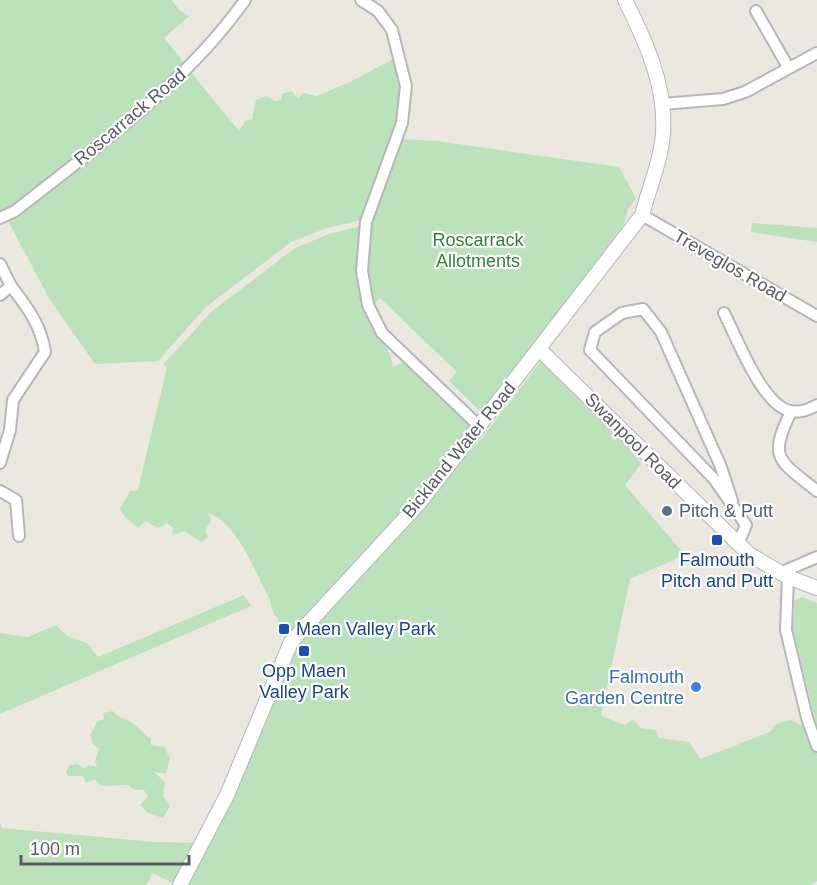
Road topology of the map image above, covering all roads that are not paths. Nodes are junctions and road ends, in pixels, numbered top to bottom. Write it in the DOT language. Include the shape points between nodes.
graph roads {
  1 [pos="244,0"];
  2 [pos="361,0"];
  3 [pos="625,0"];
  4 [pos="756,11"];
  5 [pos="817,53"];
  6 [pos="788,67"];
  7 [pos="662,104"];
  8 [pos="642,215"];
  9 [pos="0,218"];
  10 [pos="0,264"];
  11 [pos="11,286"];
  12 [pos="0,295"];
  13 [pos="724,313"];
  14 [pos="817,316"];
  15 [pos="540,350"];
  16 [pos="817,405"];
  17 [pos="791,412"];
  18 [pos="480,427"];
  19 [pos="0,463"];
  20 [pos="0,491"];
  21 [pos="817,491"];
  22 [pos="732,501"];
  23 [pos="19,536"];
  24 [pos="738,544"];
  25 [pos="817,557"];
  26 [pos="784,575"];
  27 [pos="817,588"];
  28 [pos="817,746"];
  29 [pos="180,885"];
  1 -- 9 [label="street, Roscarrack Road" via="223,31 177,79 24,205"];
  2 -- 18 [label="street" via="378,11 392,30 406,86 402,123 366,222 362,271 368,305 382,333"];
  3 -- 7 [label="street, Bickland Water Road" via="654,65"];
  4 -- 6 [label="street"];
  5 -- 6 [label="street"];
  6 -- 7 [label="street" via="745,92 723,99"];
  7 -- 8 [label="street, Bickland Water Road" via="663,134 658,162"];
  8 -- 14 [label="street, Treveglos Road"];
  8 -- 15 [label="street, Bickland Water Road"];
  10 -- 11 [label="street"];
  11 -- 12 [label="street"];
  11 -- 19 [label="street" via="31,311 43,336 45,352 13,400 10,430"];
  13 -- 17 [label="street" via="763,388"];
  15 -- 18 [label="street, Bickland Water Road"];
  15 -- 24 [label="street, Swanpool Road"];
  16 -- 17 [label="street"];
  17 -- 21 [label="street" via="777,450 785,465"];
  18 -- 29 [label="street, Bickland Water Road" via="421,501 291,642 227,795"];
  20 -- 23 [label="street" via="16,500"];
  22 -- 22 [label="street" via="590,350 595,332 622,313 643,309 661,332 721,467"];
  22 -- 24 [label="street" via="746,525"];
  24 -- 26 [label="street, Swanpool Road"];
  25 -- 26 [label="street"];
  26 -- 27 [label="street, Swanpool Road"];
  26 -- 28 [label="street" via="786,630"];
}
